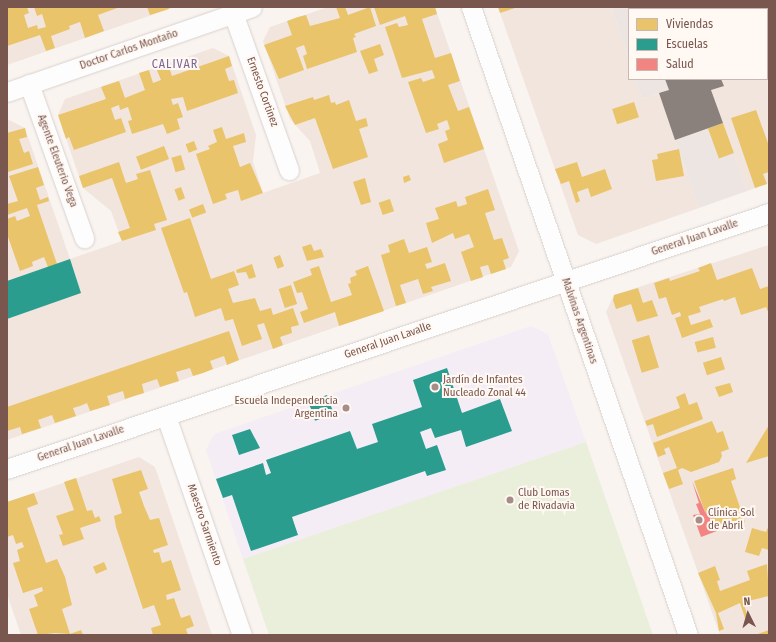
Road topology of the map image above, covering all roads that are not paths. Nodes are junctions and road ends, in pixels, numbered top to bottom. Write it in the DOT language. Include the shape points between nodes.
graph roads {
  1 [pos="252,7"];
  2 [pos="471,7"];
  3 [pos="234,13"];
  4 [pos="29,84"];
  5 [pos="7,92"];
  6 [pos="289,170"];
  7 [pos="769,213"];
  8 [pos="84,238"];
  9 [pos="566,281"];
  10 [pos="166,416"];
  11 [pos="7,469"];
  12 [pos="242,635"];
  13 [pos="688,635"];
  1 -- 3 [label="street, Doctor Carlos Montaño"];
  2 -- 9 [label="street, Malvinas Argentinas"];
  3 -- 4 [label="street, Doctor Carlos Montaño"];
  3 -- 6 [label="street, Ernesto Cortinez"];
  4 -- 5 [label="street, Doctor Carlos Montaño"];
  4 -- 8 [label="street, Agente Eleuterio Vega"];
  7 -- 9 [label="street, General Juan Lavalle"];
  9 -- 10 [label="street, General Juan Lavalle"];
  9 -- 13 [label="street, Malvinas Argentinas"];
  10 -- 11 [label="street, General Juan Lavalle"];
  10 -- 12 [label="street, Maestro Sarmiento"];
}
